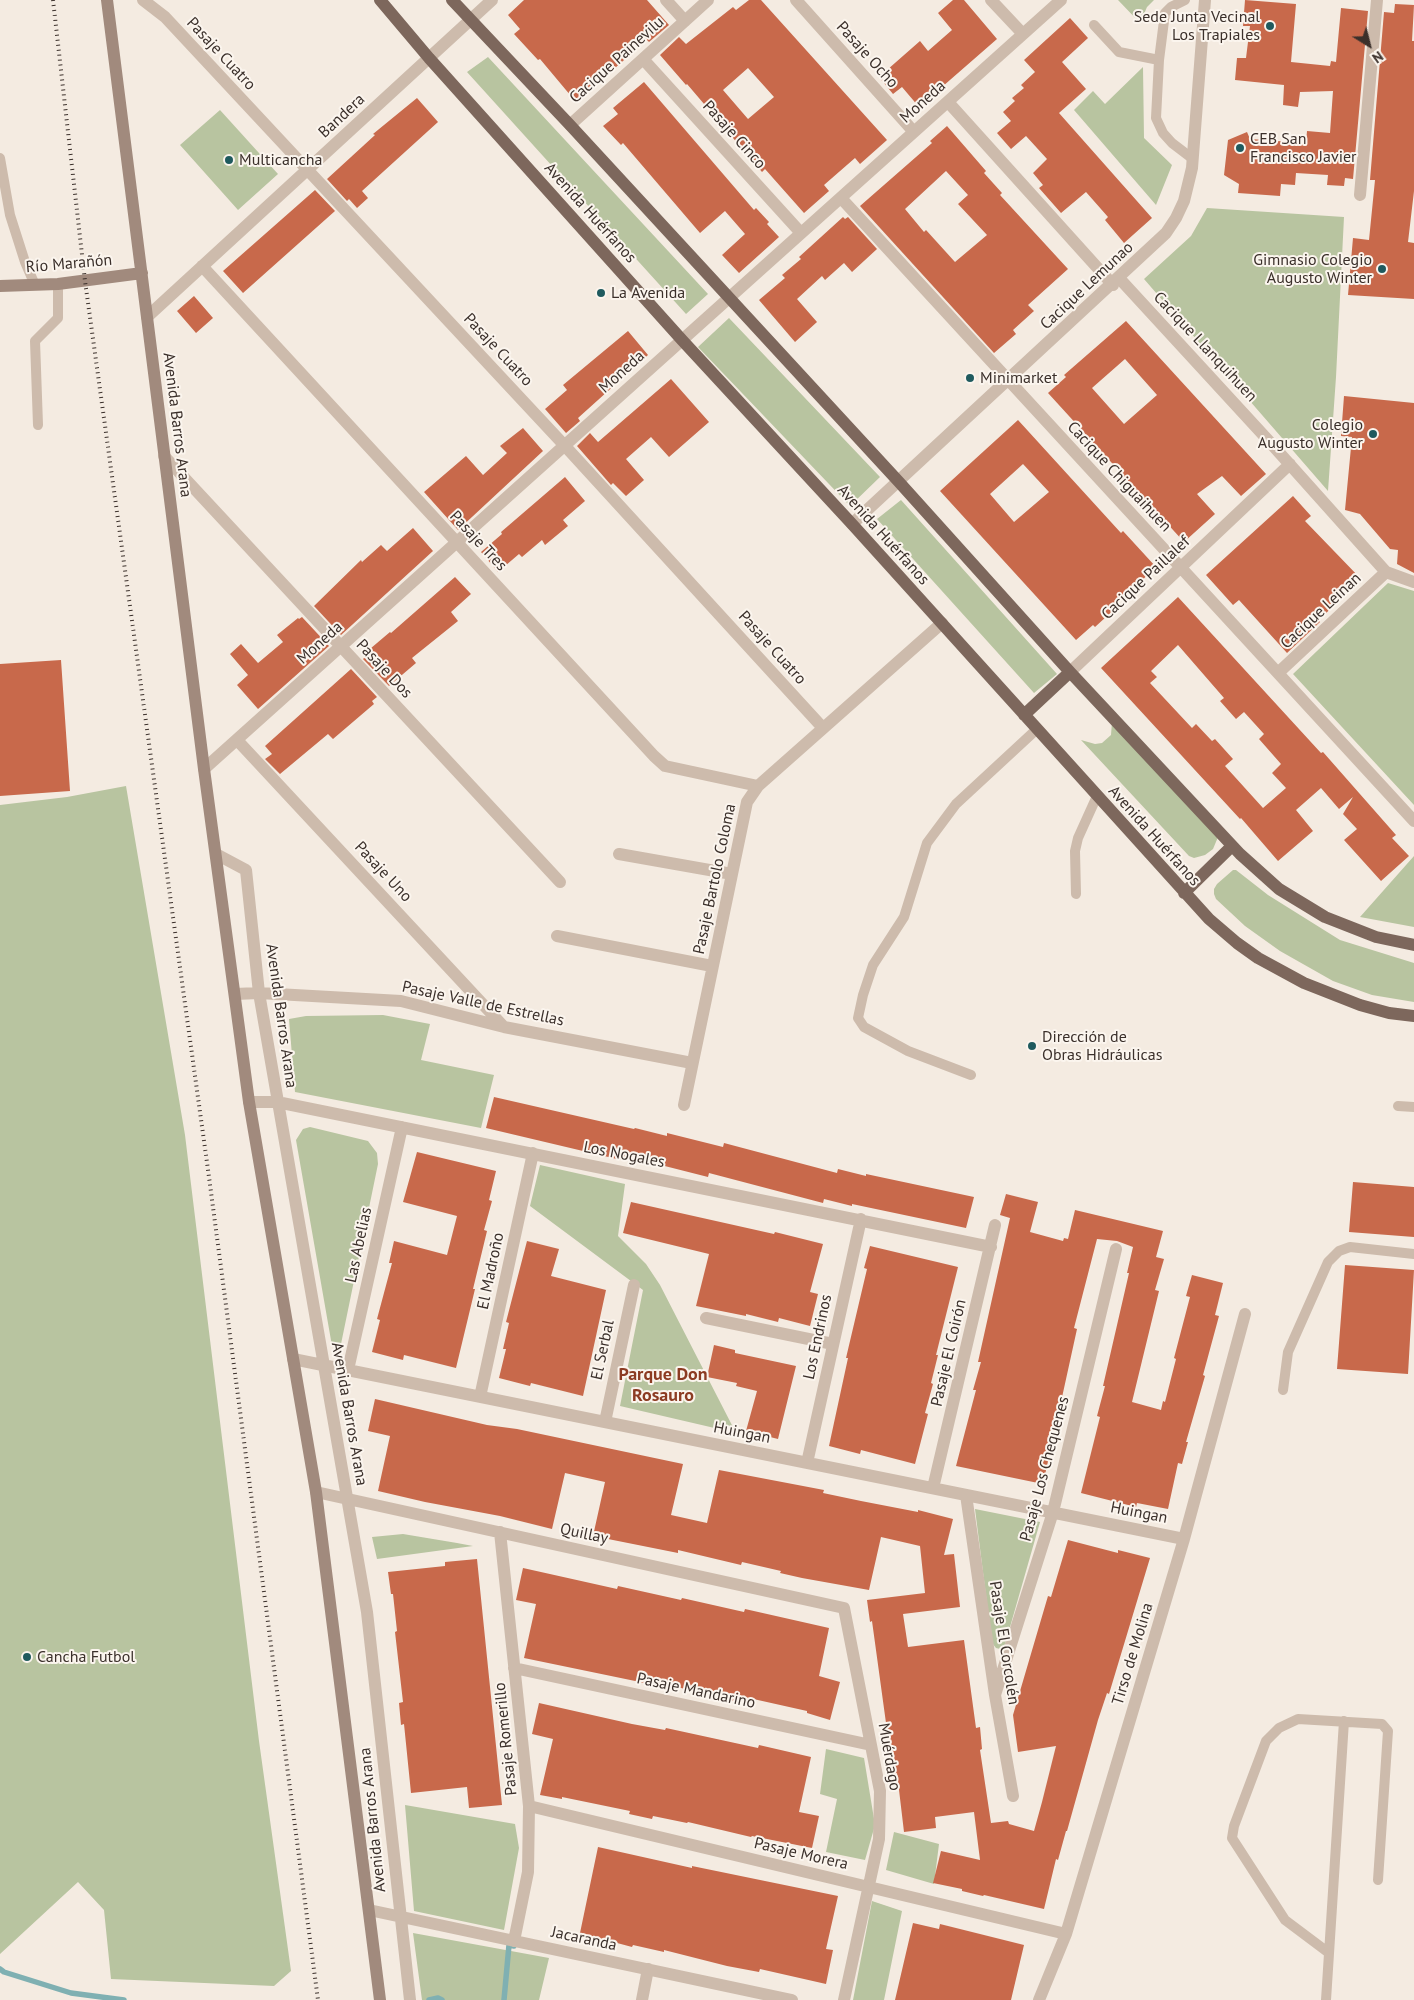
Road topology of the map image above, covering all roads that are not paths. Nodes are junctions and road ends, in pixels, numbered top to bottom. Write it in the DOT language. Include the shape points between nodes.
graph roads {
  1 [pos="107,0"];
  2 [pos="143,0"];
  3 [pos="369,0"];
  4 [pos="380,0"];
  5 [pos="452,0"];
  6 [pos="492,0"];
  7 [pos="666,0"];
  8 [pos="708,0"];
  9 [pos="796,0"];
  10 [pos="991,0"];
  11 [pos="1061,0"];
  12 [pos="1185,0"];
  13 [pos="1205,0"];
  14 [pos="1377,0"];
  15 [pos="471,20"];
  16 [pos="685,21"];
  17 [pos="1094,25"];
  18 [pos="405,30"];
  19 [pos="1023,34"];
  20 [pos="429,58"];
  21 [pos="643,59"];
  22 [pos="1159,60"];
  23 [pos="948,102"];
  24 [pos="570,125"];
  25 [pos="914,132"];
  26 [pos="0,158"];
  27 [pos="1193,159"];
  28 [pos="307,170"];
  29 [pos="1360,195"];
  30 [pos="841,198"];
  31 [pos="801,233"];
  32 [pos="202,266"];
  33 [pos="142,273"];
  34 [pos="1116,281"];
  35 [pos="58,284"];
  36 [pos="35,285"];
  37 [pos="0,286"];
  38 [pos="729,298"];
  39 [pos="147,317"];
  40 [pos="682,340"];
  41 [pos="1008,381"];
  42 [pos="38,425"];
  43 [pos="565,446"];
  44 [pos="164,456"];
  45 [pos="1290,464"];
  46 [pos="898,482"];
  47 [pos="852,524"];
  48 [pos="457,542"];
  49 [pos="1181,568"];
  50 [pos="1386,572"];
  51 [pos="1414,582"];
  52 [pos="942,623"];
  53 [pos="341,646"];
  54 [pos="1070,672"];
  55 [pos="1278,674"];
  56 [pos="1024,715"];
  57 [pos="823,728"];
  58 [pos="1037,729"];
  59 [pos="237,740"];
  60 [pos="204,769"];
  61 [pos="758,786"];
  62 [pos="1097,796"];
  63 [pos="1414,821"];
  64 [pos="1232,846"];
  65 [pos="216,854"];
  66 [pos="619,854"];
  67 [pos="732,874"];
  68 [pos="560,882"];
  69 [pos="1184,893"];
  70 [pos="1076,894"];
  71 [pos="558,936"];
  72 [pos="1414,945"];
  73 [pos="712,966"];
  74 [pos="259,993"];
  75 [pos="235,994"];
  76 [pos="1414,1016"];
  77 [pos="504,1027"];
  78 [pos="692,1063"];
  79 [pos="971,1076"];
  80 [pos="249,1102"];
  81 [pos="277,1102"];
  82 [pos="684,1105"];
  83 [pos="1398,1106"];
  84 [pos="1414,1107"];
  85 [pos="402,1127"];
  86 [pos="533,1153"];
  87 [pos="861,1219"];
  88 [pos="995,1225"];
  89 [pos="991,1247"];
  90 [pos="1116,1249"];
  91 [pos="1414,1254"];
  92 [pos="634,1285"];
  93 [pos="1245,1314"];
  94 [pos="706,1318"];
  95 [pos="833,1344"];
  96 [pos="293,1359"];
  97 [pos="323,1365"];
  98 [pos="348,1370"];
  99 [pos="1283,1390"];
  100 [pos="480,1397"];
  101 [pos="605,1422"];
  102 [pos="807,1462"];
  103 [pos="933,1488"];
  104 [pos="316,1492"];
  105 [pos="966,1495"];
  106 [pos="347,1499"];
  107 [pos="1053,1512"];
  108 [pos="500,1532"];
  109 [pos="1184,1539"];
  110 [pos="844,1608"];
  111 [pos="514,1668"];
  112 [pos="995,1695"];
  113 [pos="1344,1721"];
  114 [pos="871,1745"];
  115 [pos="1013,1796"];
  116 [pos="529,1806"];
  117 [pos="1378,1880"];
  118 [pos="868,1887"];
  119 [pos="369,1910"];
  120 [pos="400,1916"];
  121 [pos="1066,1934"];
  122 [pos="514,1941"];
  123 [pos="1329,1953"];
  124 [pos="648,1969"];
  125 [pos="766,1997"];
  126 [pos="380,2000"];
  127 [pos="410,2000"];
  128 [pos="642,2000"];
  129 [pos="792,2000"];
  130 [pos="844,2000"];
  131 [pos="1038,2000"];
  132 [pos="1326,2000"];
  1 -- 33 [label="main road, Avenida Barros Arana"];
  2 -- 28 [label="street, Pasaje Cuatro" via="165,17"];
  3 -- 18 [label="main road"];
  4 -- 18 [label="main road, Avenida Huérfanos"];
  5 -- 15 [label="main road"];
  6 -- 15 [label="street, Bandera"];
  7 -- 16 [label="street"];
  8 -- 16 [label="street, Cacique Painevilu"];
  9 -- 25 [label="street, Pasaje Ocho"];
  10 -- 19 [label="street"];
  11 -- 19 [label="street, Moneda"];
  12 -- 22 [label="lane" via="1165,13"];
  13 -- 27 [label="street, Cacique Lemunao"];
  14 -- 29 [label="street"];
  15 -- 20 [label="street, Bandera"];
  15 -- 24 [label="main road"];
  16 -- 21 [label="street, Cacique Painevilu"];
  17 -- 22 [label="lane" via="1119,52"];
  18 -- 20 [label="main road, Avenida Huérfanos"];
  19 -- 23 [label="street, Moneda"];
  20 -- 28 [label="street, Bandera"];
  20 -- 40 [label="main road, Avenida Huérfanos"];
  21 -- 24 [label="street, Cacique Painevilu"];
  21 -- 31 [label="street, Pasaje Cinco"];
  22 -- 27 [label="lane" via="1156,118 1172,143"];
  23 -- 25 [label="street, Moneda"];
  23 -- 34 [label="street, Cacique Llanquihuen"];
  24 -- 38 [label="main road"];
  25 -- 30 [label="street, Moneda"];
  26 -- 36 [label="lane" via="10,215"];
  27 -- 34 [label="street, Cacique Lemunao" via="1189,185 1176,218 1166,233"];
  28 -- 32 [label="street, Bandera"];
  28 -- 43 [label="street, Pasaje Cuatro"];
  30 -- 31 [label="street, Moneda"];
  30 -- 41 [label="street, Cacique Chiguaihuen"];
  31 -- 38 [label="street, Moneda"];
  32 -- 39 [label="street, Bandera"];
  32 -- 48 [label="street, Pasaje Tres"];
  33 -- 35 [label="main road, Río Marañón"];
  33 -- 39 [label="main road, Avenida Barros Arana"];
  34 -- 41 [label="street, Cacique Lemunao"];
  34 -- 45 [label="street, Cacique Llanquihuen"];
  35 -- 36 [label="main road, Río Marañón"];
  35 -- 42 [label="lane" via="58,318 36,341"];
  36 -- 37 [label="main road, Río Marañón"];
  38 -- 40 [label="street, Moneda"];
  38 -- 46 [label="main road"];
  39 -- 44 [label="main road, Avenida Barros Arana"];
  40 -- 43 [label="street, Moneda"];
  40 -- 47 [label="main road, Avenida Huérfanos"];
  41 -- 46 [label="street, Cacique Lemunao"];
  41 -- 49 [label="street, Cacique Chiguaihuen"];
  43 -- 48 [label="street, Moneda"];
  43 -- 57 [label="street, Pasaje Cuatro"];
  44 -- 53 [label="street, Pasaje Dos"];
  44 -- 60 [label="main road, Avenida Barros Arana"];
  45 -- 49 [label="street, Cacique Paillalef"];
  45 -- 50 [label="street, Cacique Llanquihuen"];
  46 -- 47 [label="street, Cacique Lemunao"];
  46 -- 54 [label="main road"];
  47 -- 52 [label="main road, Avenida Huérfanos"];
  48 -- 53 [label="street, Moneda"];
  48 -- 61 [label="street, Pasaje Tres" via="665,766"];
  49 -- 54 [label="street, Cacique Paillalef"];
  49 -- 55 [label="street, Cacique Chiguaihuen"];
  50 -- 51 [label="street, Cacique Llanquihuen"];
  50 -- 55 [label="street, Cacique Leinan"];
  52 -- 56 [label="main road, Avenida Huérfanos"];
  52 -- 57 [label="street, Pasaje Bartolo Coloma"];
  53 -- 59 [label="street, Moneda"];
  53 -- 68 [label="street, Pasaje Dos"];
  54 -- 56 [label="main road, Cacique Paillalef"];
  54 -- 64 [label="main road"];
  55 -- 63 [label="street, Cacique Chiguaihuen"];
  56 -- 58 [label="main road, Avenida Huérfanos"];
  57 -- 61 [label="street, Pasaje Bartolo Coloma"];
  58 -- 62 [label="main road, Avenida Huérfanos"];
  58 -- 79 [label="lane" via="956,804 927,843 904,917 873,965 858,1018 864,1027 908,1051"];
  59 -- 60 [label="street, Moneda"];
  59 -- 77 [label="street, Pasaje Uno"];
  60 -- 65 [label="main road, Avenida Barros Arana"];
  61 -- 67 [label="street, Pasaje Bartolo Coloma" via="747,802"];
  62 -- 69 [label="main road, Avenida Huérfanos"];
  62 -- 70 [label="lane" via="1075,851"];
  64 -- 69 [label="main road"];
  64 -- 72 [label="main road" via="1279,889 1325,917 1376,937"];
  65 -- 74 [label="street, Avenida Barros Arana" via="246,870"];
  65 -- 75 [label="main road, Avenida Barros Arana"];
  66 -- 67 [label="street"];
  67 -- 73 [label="street, Pasaje Bartolo Coloma"];
  69 -- 76 [label="main road, Avenida Huérfanos" via="1222,932 1281,972 1360,1005"];
  71 -- 73 [label="street"];
  73 -- 78 [label="street, Pasaje Bartolo Coloma"];
  74 -- 75 [label="street, Pasaje Valle de Estrellas"];
  74 -- 77 [label="street, Pasaje Valle de Estrellas" via="401,1001"];
  74 -- 81 [label="street, Avenida Barros Arana"];
  75 -- 80 [label="main road, Avenida Barros Arana"];
  77 -- 78 [label="street, Pasaje Valle de Estrellas"];
  78 -- 82 [label="street, Pasaje Bartolo Coloma"];
  80 -- 81 [label="street, Los Nogales"];
  80 -- 96 [label="main road, Avenida Barros Arana"];
  81 -- 85 [label="street, Los Nogales"];
  81 -- 97 [label="street, Avenida Barros Arana"];
  83 -- 84 [label="lane"];
  85 -- 86 [label="street, Los Nogales"];
  85 -- 98 [label="street, Las Abelias"];
  86 -- 87 [label="street, Los Nogales"];
  86 -- 100 [label="street, El Madroño"];
  87 -- 89 [label="street, Los Nogales"];
  87 -- 95 [label="street, Los Endrinos"];
  88 -- 89 [label="street, Pasaje El Coirón"];
  89 -- 103 [label="street, Pasaje El Coirón"];
  90 -- 107 [label="street, Pasaje Los Chequenes"];
  91 -- 99 [label="lane" via="1350,1247 1339,1251 1328,1262 1288,1352"];
  92 -- 101 [label="street, El Serbal"];
  93 -- 109 [label="street, Tirso de Molina"];
  94 -- 95 [label="street"];
  95 -- 102 [label="street, Los Endrinos"];
  96 -- 97 [label="street, Huingan"];
  96 -- 104 [label="main road, Avenida Barros Arana"];
  97 -- 98 [label="street, Huingan"];
  97 -- 106 [label="street, Avenida Barros Arana"];
  98 -- 100 [label="street, Huingan"];
  100 -- 101 [label="street, Huingan"];
  101 -- 102 [label="street, Huingan"];
  102 -- 103 [label="street, Huingan"];
  103 -- 105 [label="street, Huingan"];
  104 -- 106 [label="street, Quillay"];
  104 -- 119 [label="main road, Avenida Barros Arana"];
  105 -- 107 [label="street, Huingan"];
  105 -- 112 [label="street, Pasaje El Corcolén"];
  106 -- 108 [label="street, Quillay"];
  106 -- 120 [label="street, Avenida Barros Arana" via="367,1612"];
  107 -- 109 [label="street, Huingan"];
  107 -- 112 [label="street, Pasaje Los Chequenes"];
  108 -- 110 [label="street, Quillay"];
  108 -- 111 [label="street, Pasaje Romerillo"];
  109 -- 121 [label="street, Tirso de Molina"];
  110 -- 114 [label="street, Muérdago"];
  111 -- 114 [label="street, Pasaje Mandarino"];
  111 -- 116 [label="street, Pasaje Romerillo"];
  112 -- 115 [label="street, Pasaje El Corcolén"];
  113 -- 117 [label="lane" via="1382,1724 1388,1730"];
  113 -- 123 [label="lane"];
  113 -- 123 [label="lane" via="1298,1719 1272,1734 1266,1741 1231,1834 1285,1920"];
  114 -- 118 [label="street, Muérdago" via="880,1791 879,1839"];
  116 -- 118 [label="street, Pasaje Morera"];
  116 -- 122 [label="street, Pasaje Romerillo" via="528,1872"];
  118 -- 121 [label="street, Pasaje Morera"];
  118 -- 130 [label="street, Muérdago"];
  119 -- 120 [label="street, Jacaranda"];
  119 -- 126 [label="main road, Avenida Barros Arana"];
  120 -- 122 [label="street, Jacaranda"];
  120 -- 127 [label="street, Avenida Barros Arana"];
  121 -- 131 [label="street, Tirso de Molina"];
  122 -- 124 [label="street, Jacaranda"];
  123 -- 132 [label="lane"];
  124 -- 125 [label="street, Jacaranda"];
  124 -- 128 [label="street"];
  125 -- 129 [label="street, Jacaranda"];
}
